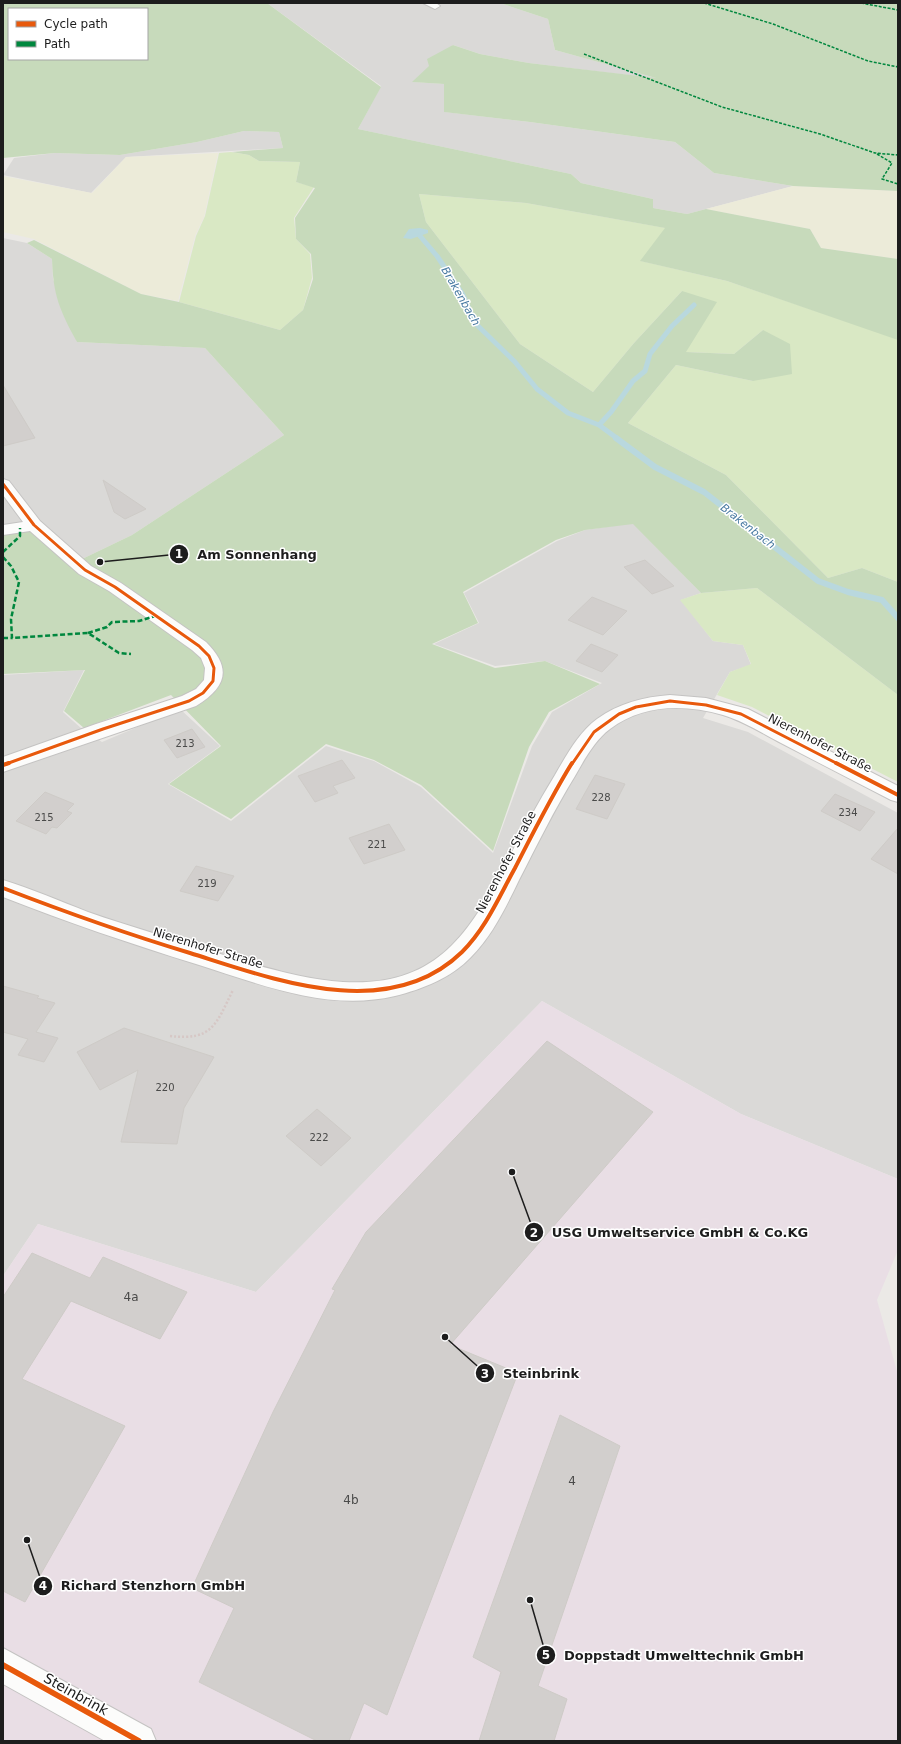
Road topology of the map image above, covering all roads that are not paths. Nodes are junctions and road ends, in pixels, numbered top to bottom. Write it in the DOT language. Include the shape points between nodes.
graph roads {
  1 [pos="3,484"];
  2 [pos="34,525"];
  3 [pos="3,530"];
  4 [pos="3,765"];
  5 [pos="898,795"];
  6 [pos="3,888"];
  7 [pos="3,1665"];
  8 [pos="139,1741"];
  1 -- 2 [label="street"];
  2 -- 3 [label="street"];
  2 -- 4 [label="street" via="85,570 115,587 199,646 209,656 214,668 213,681 203,693 189,701"];
  5 -- 6 [label="street, Nierenhofer Straße" via="741,714 683,701 642,705 621,713 594,732 557,787 495,908 477,934 454,959 414,981 370,991 311,987 244,970 104,926"];
  7 -- 8 [label="street, Steinbrink"];
}
